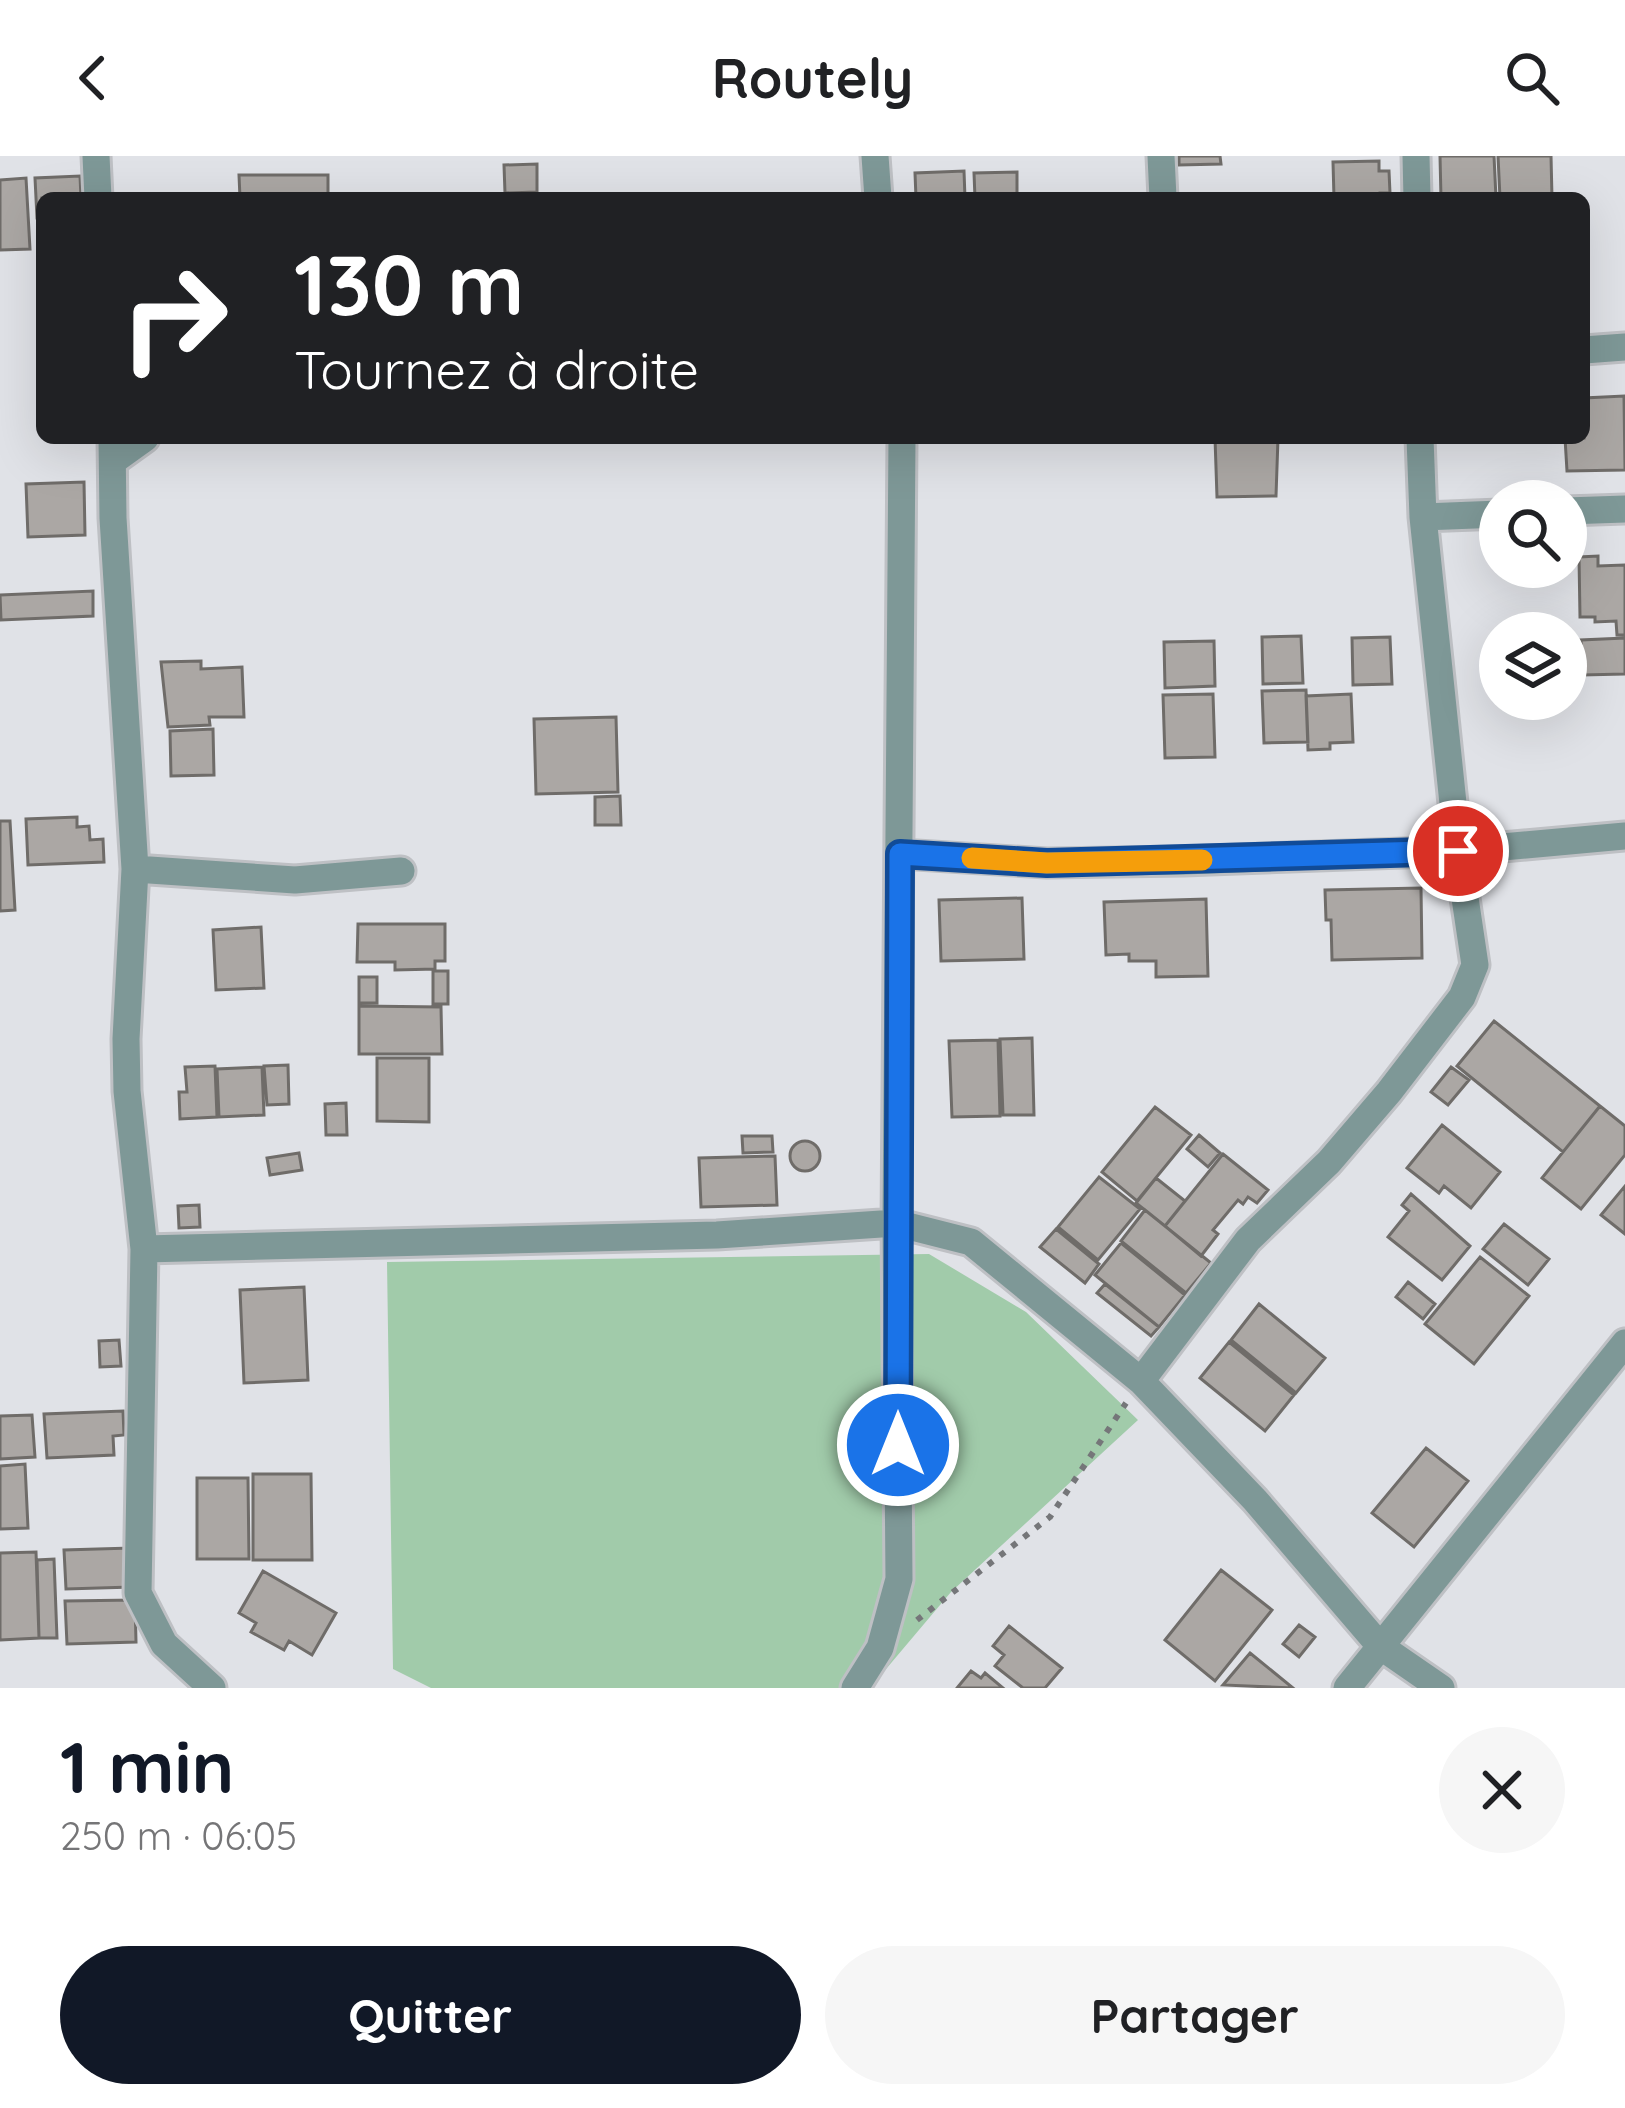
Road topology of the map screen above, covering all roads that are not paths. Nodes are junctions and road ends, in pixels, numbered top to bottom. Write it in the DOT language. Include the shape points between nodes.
graph roads {
  1 [pos="96,156"];
  2 [pos="875,156"];
  3 [pos="1161,156"];
  4 [pos="1417,156"];
  5 [pos="98,192"];
  6 [pos="878,192"];
  7 [pos="1162,192"];
  8 [pos="1417,192"];
  9 [pos="1625,347"];
  10 [pos="1590,350"];
  11 [pos="902,444"];
  12 [pos="1420,444"];
  13 [pos="112,449"];
  14 [pos="1625,509"];
  15 [pos="1587,511"];
  16 [pos="1479,515"];
  17 [pos="1423,517"];
  18 [pos="1625,836"];
  19 [pos="1458,851"];
  20 [pos="900,854"];
  21 [pos="135,869"];
  22 [pos="401,871"];
  23 [pos="896,1223"];
  24 [pos="144,1249"];
  25 [pos="1625,1343"];
  26 [pos="1141,1381"];
  27 [pos="1380,1646"];
  28 [pos="212,1688"];
  29 [pos="855,1688"];
  30 [pos="1347,1688"];
  31 [pos="1441,1688"];
  1 -- 5 [label="street"];
  2 -- 6 [label="street"];
  3 -- 7 [label="street"];
  4 -- 8 [label="street"];
  9 -- 10 [label="street"];
  11 -- 20 [label="street"];
  12 -- 17 [label="street"];
  13 -- 21 [label="street"];
  14 -- 15 [label="street"];
  16 -- 17 [label="street"];
  17 -- 19 [label="street"];
  18 -- 19 [label="street"];
  19 -- 20 [label="street" via="1047,863"];
  19 -- 26 [label="street" via="1475,964 1462,997 1329,1162 1248,1240"];
  20 -- 23 [label="street"];
  21 -- 22 [label="street" via="295,880"];
  21 -- 24 [label="street" via="126,1074"];
  23 -- 24 [label="street"];
  23 -- 26 [label="street" via="971,1242"];
  23 -- 29 [label="street" via="899,1579 880,1648"];
  24 -- 28 [label="street" via="138,1593 164,1644"];
  25 -- 27 [label="street"];
  26 -- 27 [label="street"];
  27 -- 30 [label="street"];
  27 -- 31 [label="street"];
}
